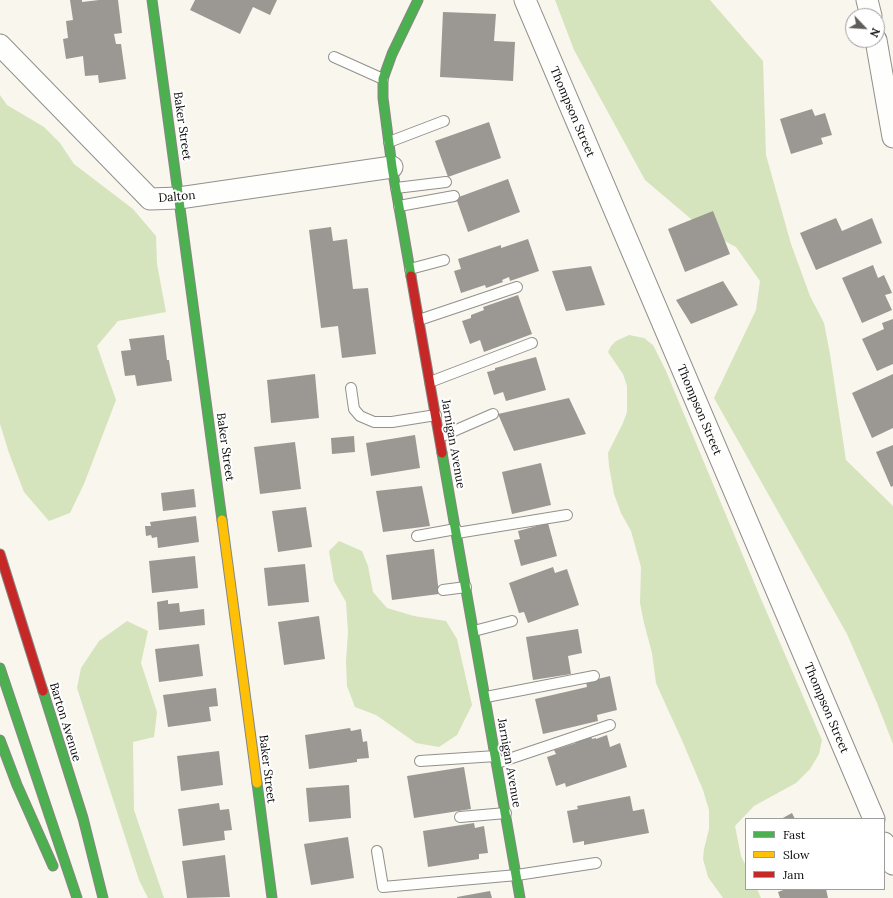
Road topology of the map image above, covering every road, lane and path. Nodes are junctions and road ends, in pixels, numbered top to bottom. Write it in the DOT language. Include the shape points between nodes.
graph roads {
  1 [pos="152,0"];
  2 [pos="418,0"];
  3 [pos="525,0"];
  4 [pos="0,45"];
  5 [pos="877,48"];
  6 [pos="334,57"];
  7 [pos="383,79"];
  8 [pos="444,121"];
  9 [pos="893,137"];
  10 [pos="389,142"];
  11 [pos="392,167"];
  12 [pos="446,182"];
  13 [pos="396,188"];
  14 [pos="454,196"];
  15 [pos="179,198"];
  16 [pos="399,206"];
  17 [pos="444,260"];
  18 [pos="410,268"];
  19 [pos="517,287"];
  20 [pos="419,320"];
  21 [pos="532,343"];
  22 [pos="430,382"];
  23 [pos="351,388"];
  24 [pos="493,414"];
  25 [pos="436,415"];
  26 [pos="440,437"];
  27 [pos="567,515"];
  28 [pos="457,531"];
  29 [pos="417,536"];
  30 [pos="0,554"];
  31 [pos="466,587"];
  32 [pos="444,590"];
  33 [pos="512,621"];
  34 [pos="474,631"];
  35 [pos="0,668"];
  36 [pos="594,676"];
  37 [pos="486,697"];
  38 [pos="610,725"];
  39 [pos="0,740"];
  40 [pos="497,760"];
  41 [pos="420,761"];
  42 [pos="506,813"];
  43 [pos="460,817"];
  44 [pos="874,818"];
  45 [pos="885,845"];
  46 [pos="377,851"];
  47 [pos="596,863"];
  48 [pos="893,864"];
  49 [pos="516,875"];
  50 [pos="58,878"];
  51 [pos="77,898"];
  52 [pos="104,898"];
  53 [pos="272,898"];
  54 [pos="520,898"];
  1 -- 15 [label="street, Baker Street"];
  2 -- 7 [label="street, Jarnigan Avenue"];
  3 -- 44 [label="street, Thompson Street"];
  4 -- 15 [label="street, Dalton" via="150,199"];
  5 -- 9 [label="street"];
  6 -- 7 [label="lane"];
  7 -- 10 [label="street, Jarnigan Avenue"];
  8 -- 10 [label="lane"];
  10 -- 11 [label="street, Jarnigan Avenue"];
  11 -- 13 [label="street, Jarnigan Avenue"];
  11 -- 15 [label="street, Dalton"];
  12 -- 13 [label="lane"];
  13 -- 16 [label="street, Jarnigan Avenue"];
  14 -- 16 [label="lane"];
  15 -- 53 [label="street, Baker Street"];
  16 -- 18 [label="street, Jarnigan Avenue"];
  17 -- 18 [label="lane"];
  18 -- 20 [label="street, Jarnigan Avenue"];
  19 -- 20 [label="lane"];
  20 -- 22 [label="street, Jarnigan Avenue"];
  21 -- 22 [label="lane"];
  22 -- 25 [label="street, Jarnigan Avenue"];
  23 -- 25 [label="lane" via="354,409 360,416 374,422 392,422"];
  24 -- 26 [label="lane"];
  25 -- 26 [label="street, Jarnigan Avenue"];
  26 -- 28 [label="street, Jarnigan Avenue"];
  27 -- 28 [label="lane"];
  28 -- 29 [label="lane"];
  28 -- 31 [label="street, Jarnigan Avenue"];
  30 -- 52 [label="street, Barton Avenue" via="83,818"];
  31 -- 32 [label="lane"];
  31 -- 34 [label="street, Jarnigan Avenue"];
  33 -- 34 [label="lane"];
  34 -- 37 [label="street, Jarnigan Avenue"];
  35 -- 51 [label="street"];
  36 -- 37 [label="lane"];
  37 -- 40 [label="street, Jarnigan Avenue"];
  38 -- 40 [label="lane"];
  39 -- 50 [label="street"];
  40 -- 41 [label="lane"];
  40 -- 42 [label="street, Jarnigan Avenue"];
  42 -- 43 [label="lane"];
  42 -- 49 [label="street, Jarnigan Avenue"];
  45 -- 48 [label="street"];
  46 -- 49 [label="lane" via="383,887"];
  47 -- 49 [label="lane"];
  49 -- 54 [label="street, Jarnigan Avenue"];
}
